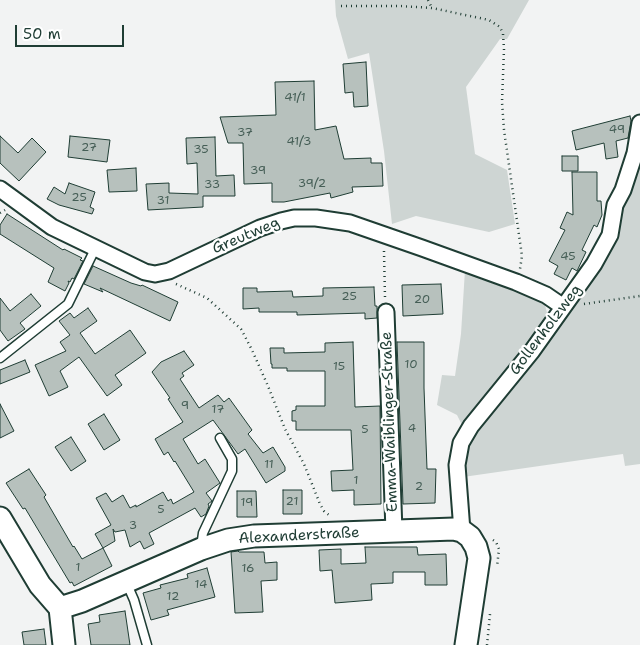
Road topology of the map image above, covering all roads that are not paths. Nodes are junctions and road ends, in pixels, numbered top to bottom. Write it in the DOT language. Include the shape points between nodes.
graph roads {
  1 [pos="640,124"];
  2 [pos="0,188"];
  3 [pos="95,249"];
  4 [pos="562,306"];
  5 [pos="386,312"];
  6 [pos="0,358"];
  7 [pos="220,438"];
  8 [pos="0,518"];
  9 [pos="394,531"];
  10 [pos="462,531"];
  11 [pos="201,549"];
  12 [pos="126,582"];
  13 [pos="60,608"];
  14 [pos="64,645"];
  15 [pos="148,645"];
  16 [pos="466,645"];
  1 -- 4 [label="street, Gollenholzweg" via="635,153 615,205 610,235 590,270"];
  2 -- 3 [label="street" via="52,227"];
  3 -- 4 [label="street, Greutweg" via="155,274 174,269 260,228 288,219 339,220 516,282"];
  3 -- 6 [label="lane" via="68,304"];
  4 -- 10 [label="street, Gollenholzweg" via="532,351 461,443 457,465"];
  5 -- 9 [label="street, Emma-Waiblinger-Straße"];
  7 -- 11 [label="lane" via="232,458 232,468 203,533"];
  8 -- 13 [label="street" via="40,585"];
  9 -- 10 [label="street, Alexanderstraße"];
  9 -- 11 [label="street, Alexanderstraße" via="254,536"];
  10 -- 16 [label="street" via="472,539 479,558"];
  11 -- 12 [label="street, Alexanderstraße"];
  12 -- 13 [label="street, Alexanderstraße"];
  12 -- 15 [label="lane"];
  13 -- 14 [label="street"];
}
